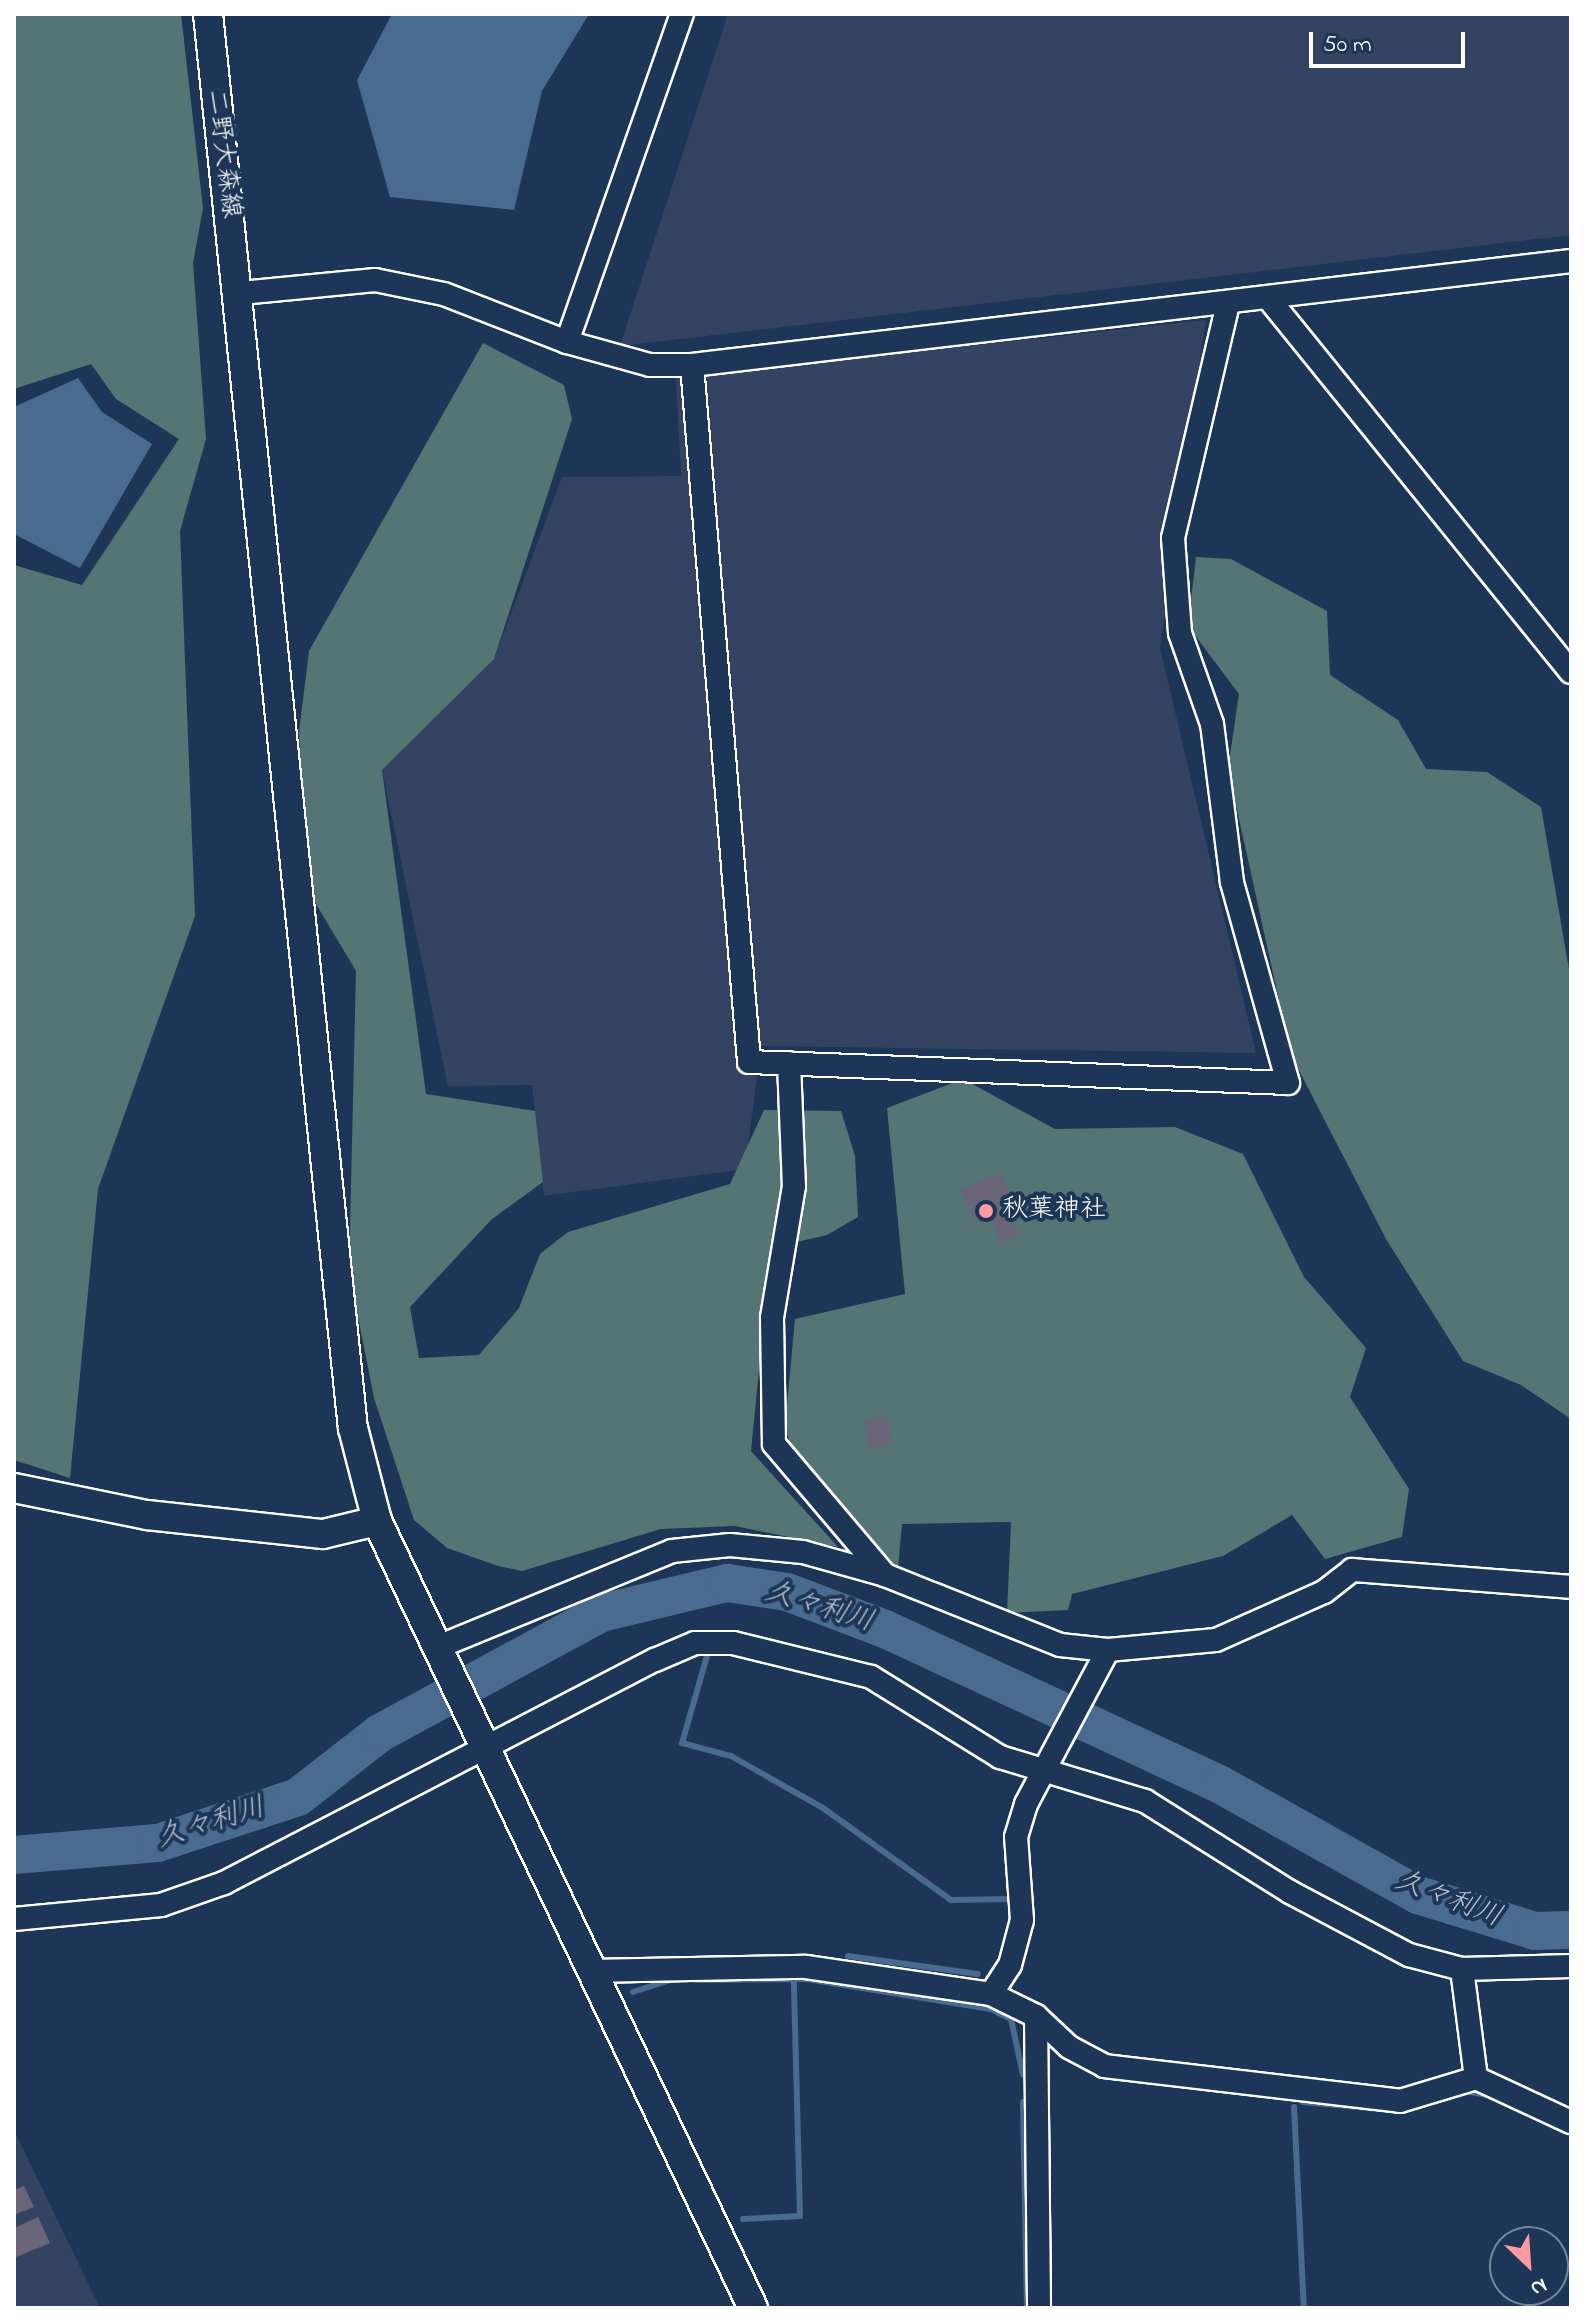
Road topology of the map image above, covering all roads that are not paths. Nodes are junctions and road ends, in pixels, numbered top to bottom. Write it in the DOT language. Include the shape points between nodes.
graph roads {
  1 [pos="208,14"];
  2 [pos="682,14"];
  3 [pos="1571,261"];
  4 [pos="241,293"];
  5 [pos="1268,298"];
  6 [pos="1228,303"];
  7 [pos="567,342"];
  8 [pos="692,365"];
  9 [pos="1571,672"];
  10 [pos="789,1063"];
  11 [pos="18,1484"];
  12 [pos="377,1521"];
  13 [pos="885,1575"];
  14 [pos="1571,1587"];
  15 [pos="438,1647"];
  16 [pos="1108,1650"];
  17 [pos="487,1751"];
  18 [pos="1046,1772"];
  19 [pos="14,1919"];
  20 [pos="1571,1966"];
  21 [pos="1462,1969"];
  22 [pos="590,1971"];
  23 [pos="991,1994"];
  24 [pos="1036,2016"];
  25 [pos="1476,2078"];
  26 [pos="1571,2122"];
  27 [pos="753,2308"];
  28 [pos="1039,2308"];
  1 -- 4 [label="street, 二野大森線"];
  2 -- 7 [label="street"];
  3 -- 5 [label="street"];
  4 -- 7 [label="street" via="375,280 444,294"];
  4 -- 12 [label="street, 二野大森線" via="283,789 345,1361"];
  5 -- 6 [label="street"];
  5 -- 9 [label="street" via="1551,657"];
  6 -- 8 [label="street"];
  6 -- 10 [label="street" via="1173,538 1180,633 1212,724 1232,882 1288,1083"];
  7 -- 8 [label="street" via="650,365"];
  8 -- 10 [label="street" via="749,1062"];
  10 -- 13 [label="street" via="794,1186 772,1318 774,1444"];
  11 -- 12 [label="street" via="147,1515 323,1534"];
  12 -- 15 [label="street, 二野大森線"];
  13 -- 15 [label="street" via="803,1552 730,1545 672,1551"];
  13 -- 16 [label="street" via="1060,1645"];
  14 -- 16 [label="street" via="1352,1570 1324,1592 1216,1640"];
  15 -- 17 [label="street, 二野大森線"];
  16 -- 18 [label="street"];
  17 -- 18 [label="street" via="655,1660 695,1643 733,1643 871,1677 1000,1757"];
  17 -- 19 [label="street" via="187,1897 132,1910"];
  17 -- 22 [label="street, 二野大森線"];
  18 -- 21 [label="street" via="1145,1801 1357,1931"];
  18 -- 23 [label="street" via="1016,1837 1022,1920 1010,1965"];
  20 -- 21 [label="street"];
  21 -- 25 [label="street"];
  22 -- 23 [label="street" via="806,1967"];
  22 -- 27 [label="street, 二野大森線"];
  23 -- 24 [label="street"];
  24 -- 25 [label="street" via="1069,2047 1104,2066 1400,2101"];
  24 -- 28 [label="street"];
  25 -- 26 [label="street"];
}
